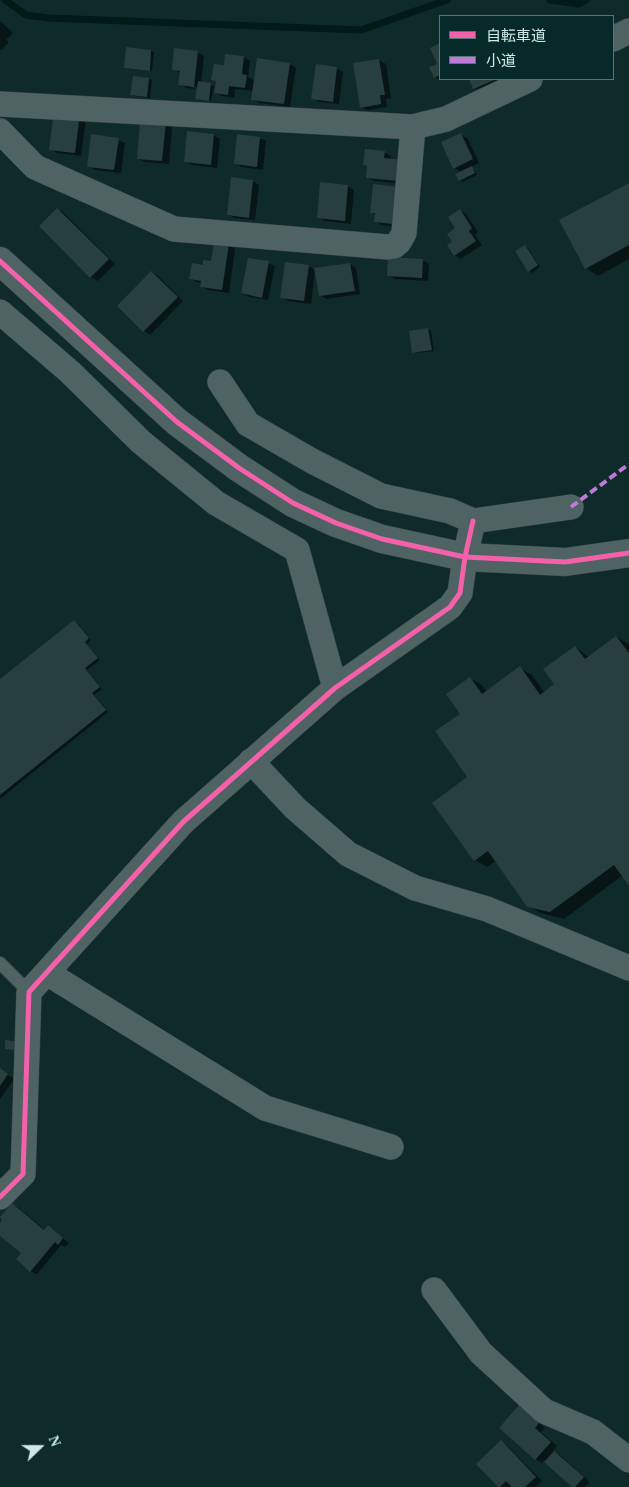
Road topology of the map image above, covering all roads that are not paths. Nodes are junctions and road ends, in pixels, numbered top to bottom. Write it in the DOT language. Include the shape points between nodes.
graph roads {
  1 [pos="629,31"];
  2 [pos="614,38"];
  3 [pos="528,80"];
  4 [pos="0,104"];
  5 [pos="413,126"];
  6 [pos="0,131"];
  7 [pos="0,261"];
  8 [pos="0,312"];
  9 [pos="220,382"];
  10 [pos="571,508"];
  11 [pos="473,521"];
  12 [pos="629,553"];
  13 [pos="465,557"];
  14 [pos="335,688"];
  15 [pos="251,761"];
  16 [pos="0,963"];
  17 [pos="629,968"];
  18 [pos="47,973"];
  19 [pos="29,992"];
  20 [pos="391,1147"];
  21 [pos="0,1197"];
  22 [pos="434,1290"];
  23 [pos="629,1460"];
  1 -- 2 [label="street"];
  3 -- 5 [label="street" via="446,119"];
  4 -- 5 [label="street"];
  5 -- 6 [label="street" via="404,233 399,242 388,247 174,229 36,167"];
  7 -- 13 [label="street" via="178,422 294,504 336,524"];
  8 -- 14 [label="street" via="70,372 141,442 216,503 298,550"];
  9 -- 11 [label="street" via="248,424 312,461 381,496 450,511"];
  10 -- 11 [label="street"];
  11 -- 13 [label="street"];
  12 -- 13 [label="street" via="565,562"];
  13 -- 14 [label="street" via="460,593 450,606"];
  14 -- 15 [label="street"];
  15 -- 17 [label="street" via="295,808 348,854 415,888 487,909"];
  15 -- 18 [label="street" via="183,822"];
  16 -- 19 [label="lane"];
  18 -- 19 [label="street"];
  18 -- 20 [label="street" via="265,1108"];
  19 -- 21 [label="street" via="23,1174"];
  22 -- 23 [label="street" via="481,1353 544,1411 593,1432"];
}
